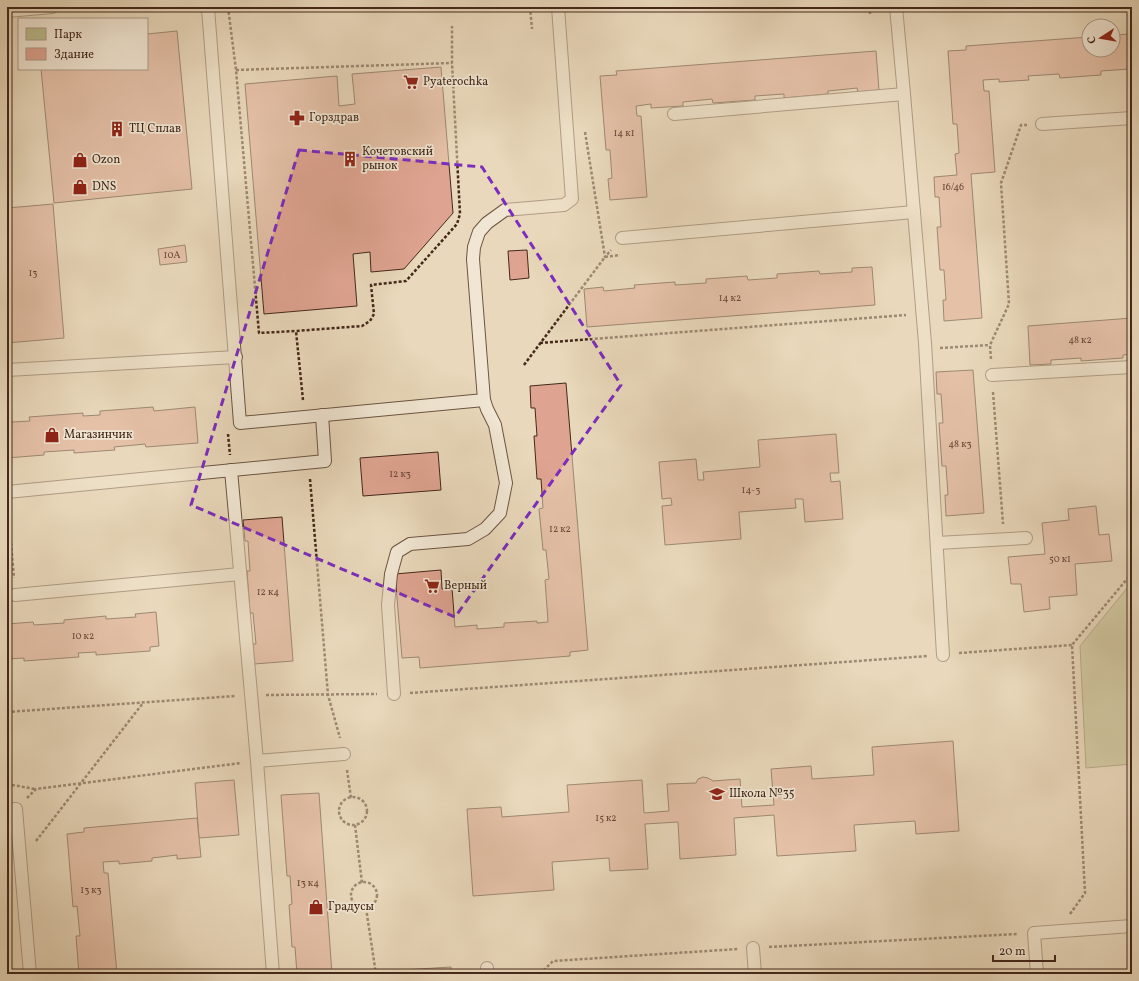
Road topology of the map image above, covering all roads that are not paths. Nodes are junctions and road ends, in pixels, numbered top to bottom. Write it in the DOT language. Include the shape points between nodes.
graph roads {
  1 [pos="52,7"];
  2 [pos="205,7"];
  3 [pos="558,7"];
  4 [pos="896,7"];
  5 [pos="7,11"];
  6 [pos="904,94"];
  7 [pos="674,114"];
  8 [pos="1132,118"];
  9 [pos="1042,124"];
  10 [pos="914,212"];
  11 [pos="622,238"];
  12 [pos="236,357"];
  13 [pos="1132,366"];
  14 [pos="7,370"];
  15 [pos="992,375"];
  16 [pos="484,400"];
  17 [pos="322,415"];
  18 [pos="231,470"];
  19 [pos="7,492"];
  20 [pos="1026,538"];
  21 [pos="937,543"];
  22 [pos="240,574"];
  23 [pos="15,595"];
  24 [pos="944,655"];
  25 [pos="394,694"];
  26 [pos="344,754"];
  27 [pos="257,761"];
  28 [pos="12,810"];
  29 [pos="1132,926"];
  30 [pos="753,948"];
  31 [pos="30,974"];
  32 [pos="274,974"];
  33 [pos="755,974"];
  34 [pos="1037,974"];
  1 -- 5 [label="lane"];
  2 -- 12 [label="lane" via="208,8"];
  3 -- 16 [label="lane" via="572,199 564,205 505,210 479,232 473,258"];
  4 -- 6 [label="lane"];
  6 -- 7 [label="lane"];
  6 -- 10 [label="lane"];
  8 -- 9 [label="lane"];
  10 -- 11 [label="lane"];
  10 -- 21 [label="lane"];
  12 -- 14 [label="lane"];
  12 -- 17 [label="lane" via="240,422"];
  13 -- 15 [label="lane"];
  16 -- 17 [label="lane"];
  16 -- 25 [label="lane" via="495,425 506,483 500,513 485,529 468,539 410,544 397,552 390,574 388,605"];
  17 -- 18 [label="lane" via="325,461"];
  18 -- 19 [label="lane"];
  18 -- 22 [label="lane"];
  20 -- 21 [label="lane"];
  21 -- 24 [label="lane"];
  22 -- 23 [label="lane"];
  22 -- 27 [label="lane"];
  26 -- 27 [label="lane"];
  27 -- 32 [label="lane"];
  28 -- 31 [label="lane" via="21,860"];
  29 -- 34 [label="lane" via="1034,933"];
  30 -- 33 [label="lane"];
}
